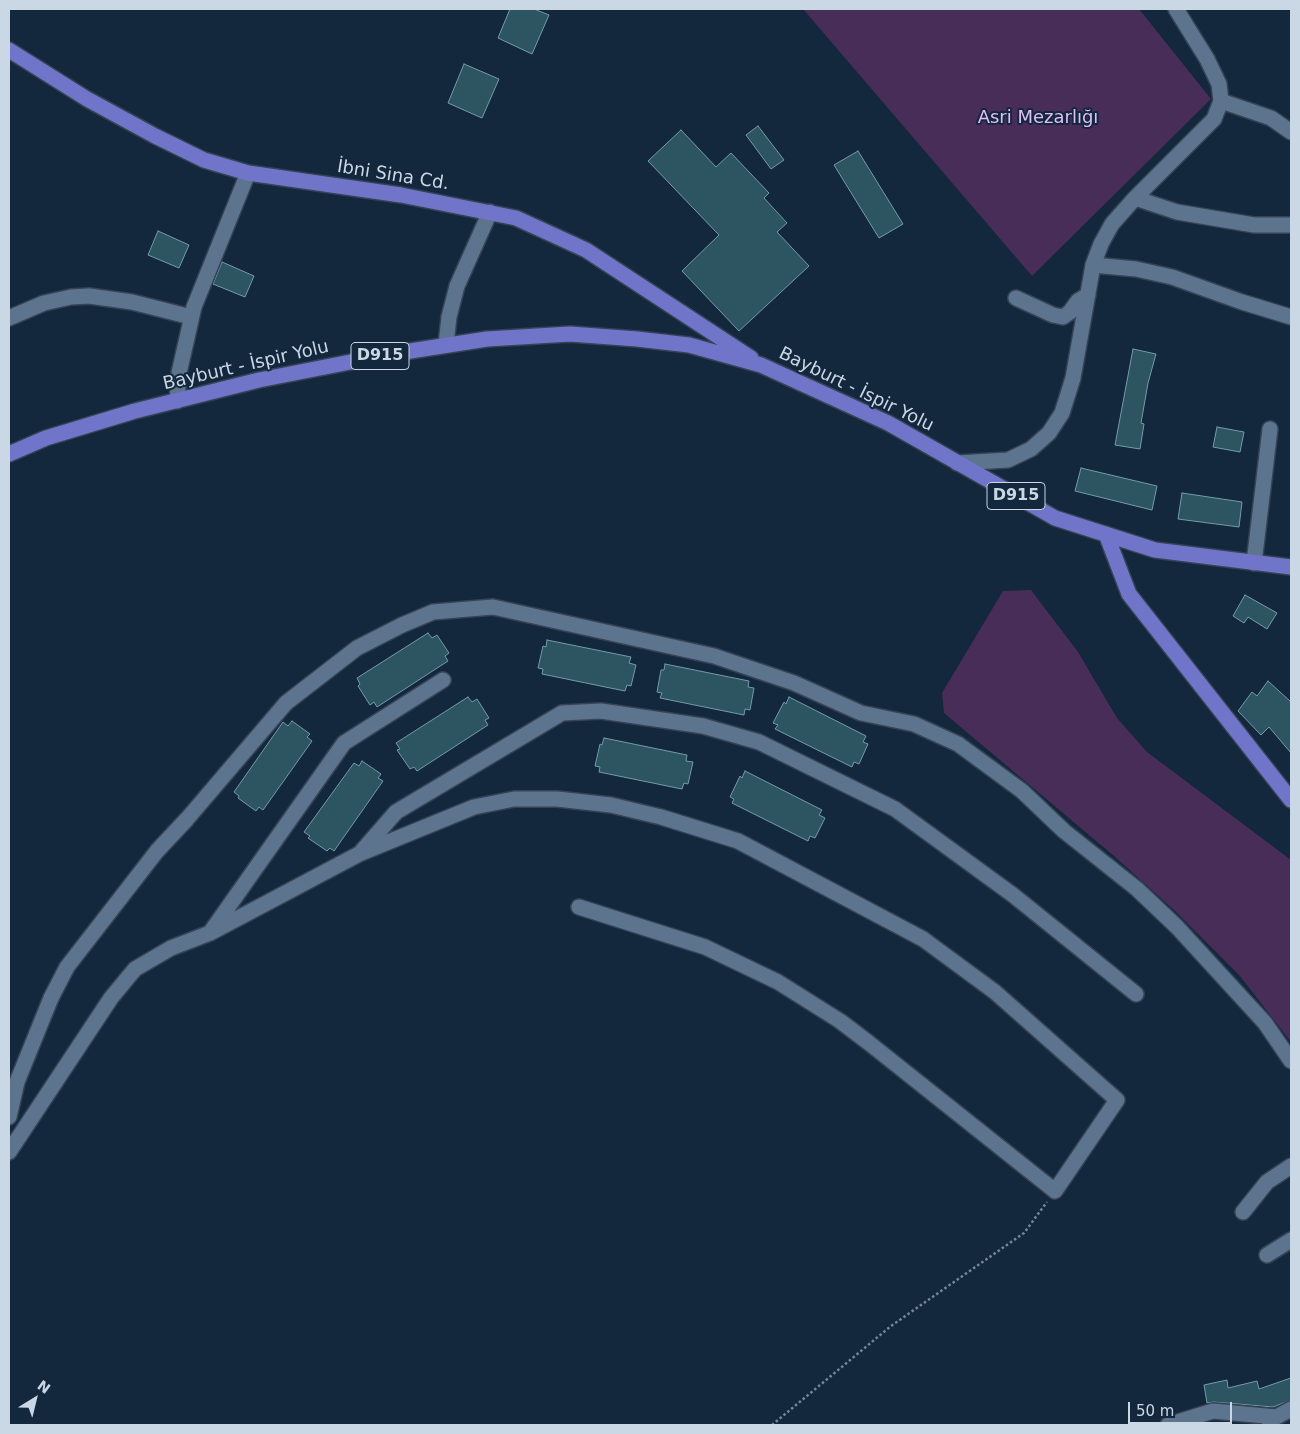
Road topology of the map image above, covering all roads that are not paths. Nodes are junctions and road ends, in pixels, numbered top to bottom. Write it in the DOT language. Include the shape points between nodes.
graph roads {
  1 [pos="1176,9"];
  2 [pos="9,50"];
  3 [pos="1221,101"];
  4 [pos="1291,132"];
  5 [pos="248,173"];
  6 [pos="1135,198"];
  7 [pos="490,212"];
  8 [pos="1291,225"];
  9 [pos="1093,265"];
  10 [pos="1088,295"];
  11 [pos="1016,298"];
  12 [pos="191,317"];
  13 [pos="1291,317"];
  14 [pos="9,318"];
  15 [pos="446,344"];
  16 [pos="761,365"];
  17 [pos="177,401"];
  18 [pos="1270,429"];
  19 [pos="9,454"];
  20 [pos="957,463"];
  21 [pos="1106,534"];
  22 [pos="1254,562"];
  23 [pos="1291,567"];
  24 [pos="443,680"];
  25 [pos="1291,800"];
  26 [pos="359,854"];
  27 [pos="579,907"];
  28 [pos="210,933"];
  29 [pos="1136,994"];
  30 [pos="1291,1061"];
  31 [pos="9,1117"];
  32 [pos="9,1152"];
  33 [pos="1291,1166"];
  34 [pos="1243,1212"];
  35 [pos="1291,1240"];
  36 [pos="1267,1254"];
  37 [pos="1291,1410"];
  38 [pos="1270,1421"];
  39 [pos="1168,1425"];
  1 -- 3 [label="street" via="1207,59 1219,84"];
  2 -- 5 [label="main road, İbni Sina Cd." via="154,136 204,160"];
  3 -- 4 [label="street" via="1251,109"];
  3 -- 6 [label="street" via="1214,119"];
  5 -- 7 [label="main road, İbni Sina Cd." via="401,195"];
  5 -- 12 [label="street"];
  6 -- 8 [label="street" via="1177,212 1254,224"];
  6 -- 9 [label="street" via="1112,224"];
  7 -- 15 [label="street" via="457,286"];
  7 -- 16 [label="main road, İbni Sina Cd." via="516,218 586,250"];
  9 -- 10 [label="street"];
  9 -- 13 [label="street" via="1136,268 1172,277"];
  10 -- 11 [label="street" via="1063,317 1053,316"];
  10 -- 20 [label="street" via="1073,378 1062,413 1050,434 1031,449 1008,460"];
  12 -- 14 [label="street" via="132,302 88,296 44,303"];
  12 -- 17 [label="street" via="179,373"];
  15 -- 16 [label="main road, Bayburt - İspir Yolu / D915" via="570,334 689,346"];
  15 -- 17 [label="main road, Bayburt - İspir Yolu / D915" via="259,380"];
  16 -- 20 [label="main road, Bayburt - İspir Yolu / D915" via="888,424"];
  17 -- 19 [label="main road, Bayburt - İspir Yolu / D915" via="60,433"];
  18 -- 22 [label="street"];
  20 -- 21 [label="main road, Bayburt - İspir Yolu / D915" via="1055,518"];
  21 -- 22 [label="main road, Bayburt - İspir Yolu / D915" via="1156,550"];
  21 -- 25 [label="main road" via="1129,594"];
  22 -- 23 [label="main road, Bayburt - İspir Yolu / D915"];
  24 -- 28 [label="street" via="344,743"];
  26 -- 27 [label="street" via="474,807 514,799 557,799 611,805 738,841 923,939 995,992 1117,1100 1055,1191 869,1043 786,986 705,947"];
  26 -- 28 [label="street"];
  26 -- 29 [label="street" via="396,812 562,713 602,711 703,726 759,742 895,809 1013,895"];
  28 -- 32 [label="street" via="171,948 135,969 111,998"];
  30 -- 31 [label="street" via="1265,1023 1177,927 1137,889 1064,832 1022,791 958,744 914,724 861,713 794,682 714,656 493,607 433,612 402,625 357,648 286,704 157,850 66,967 17,1082"];
  33 -- 34 [label="street" via="1267,1182"];
  35 -- 36 [label="street"];
  37 -- 38 [label="street"];
  38 -- 39 [label="street" via="1213,1411"];
}
